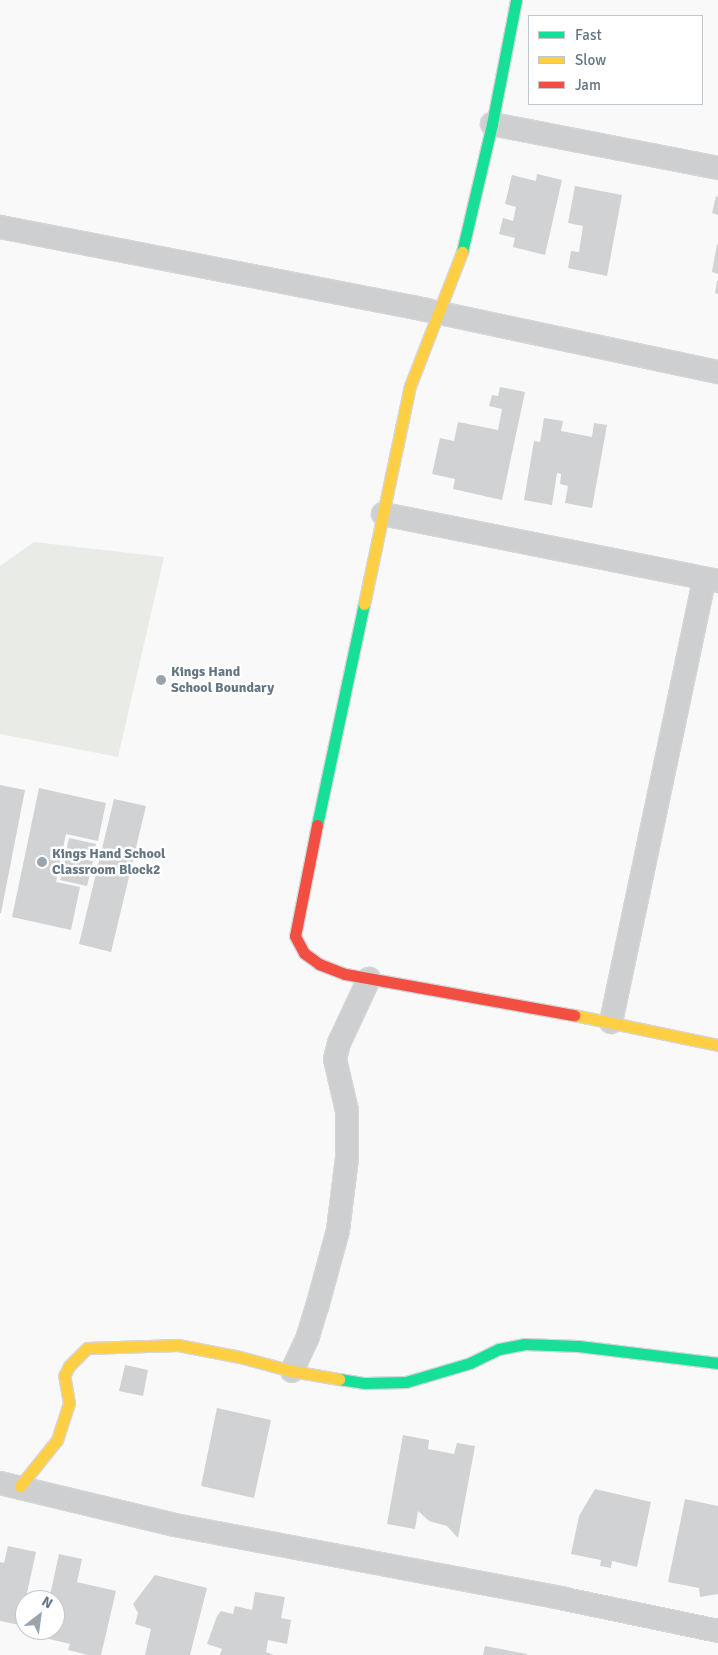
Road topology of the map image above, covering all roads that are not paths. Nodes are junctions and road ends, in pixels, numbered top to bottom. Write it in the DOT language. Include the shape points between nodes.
graph roads {
  1 [pos="516,0"];
  2 [pos="492,124"];
  3 [pos="718,168"];
  4 [pos="0,227"];
  5 [pos="440,314"];
  6 [pos="718,372"];
  7 [pos="383,514"];
  8 [pos="711,580"];
  9 [pos="369,979"];
  10 [pos="610,1022"];
  11 [pos="718,1045"];
  12 [pos="718,1363"];
  13 [pos="292,1371"];
  14 [pos="10,1485"];
  15 [pos="718,1631"];
  1 -- 2 [label="street"];
  2 -- 3 [label="street"];
  2 -- 5 [label="street" via="461,256"];
  4 -- 5 [label="street"];
  5 -- 6 [label="street"];
  5 -- 7 [label="street" via="410,386"];
  7 -- 8 [label="street"];
  7 -- 9 [label="street" via="295,936 304,953 319,964"];
  8 -- 10 [label="street"];
  9 -- 10 [label="street"];
  9 -- 13 [label="street" via="339,1043 335,1059 348,1111 347,1158 338,1230 308,1336"];
  10 -- 11 [label="street"];
  12 -- 13 [label="street" via="578,1346 524,1344 499,1349 470,1363 406,1382 365,1383"];
  13 -- 14 [label="street" via="178,1345 87,1348 64,1376 69,1402 57,1440"];
  14 -- 15 [label="street" via="175,1525"];
}
